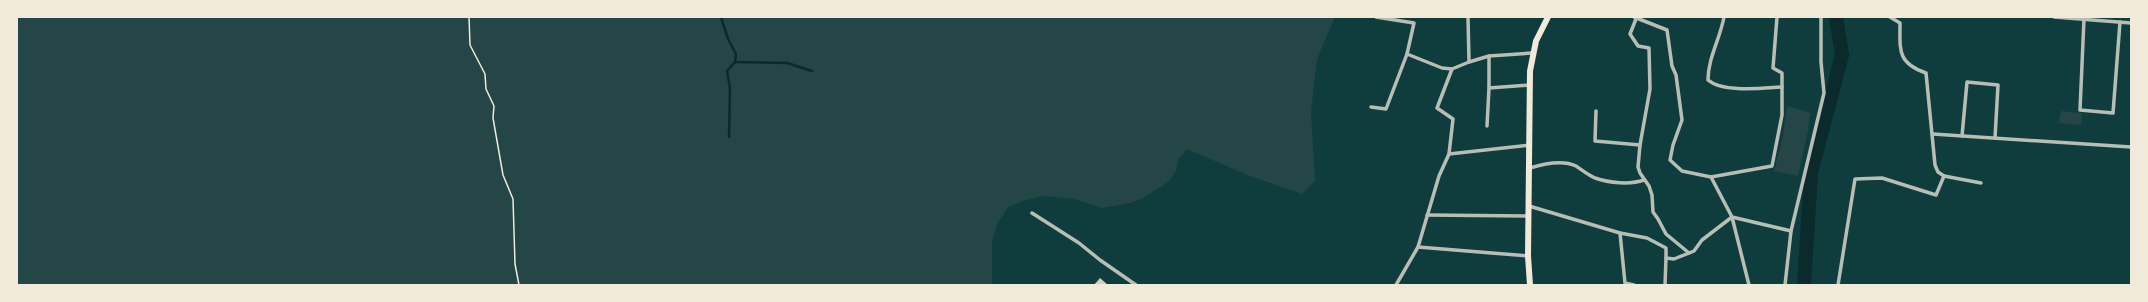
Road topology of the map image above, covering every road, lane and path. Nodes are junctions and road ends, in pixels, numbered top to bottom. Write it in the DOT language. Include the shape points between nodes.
graph roads {
  1 [pos="469,17"];
  2 [pos="1376,17"];
  3 [pos="1468,17"];
  4 [pos="1548,17"];
  5 [pos="1724,17"];
  6 [pos="1777,17"];
  7 [pos="1821,17"];
  8 [pos="1890,17"];
  9 [pos="2054,17"];
  10 [pos="1635,18"];
  11 [pos="2084,19"];
  12 [pos="2120,22"];
  13 [pos="2131,23"];
  14 [pos="1532,53"];
  15 [pos="1407,54"];
  16 [pos="1489,56"];
  17 [pos="1469,62"];
  18 [pos="1452,69"];
  19 [pos="1530,85"];
  20 [pos="1782,87"];
  21 [pos="1489,88"];
  22 [pos="1371,107"];
  23 [pos="1596,111"];
  24 [pos="1488,126"];
  25 [pos="1933,134"];
  26 [pos="1962,136"];
  27 [pos="1995,138"];
  28 [pos="1530,145"];
  29 [pos="1640,145"];
  30 [pos="2131,147"];
  31 [pos="1449,154"];
  32 [pos="1530,168"];
  33 [pos="1944,176"];
  34 [pos="1711,177"];
  35 [pos="1644,180"];
  36 [pos="1981,183"];
  37 [pos="1529,206"];
  38 [pos="1032,214"];
  39 [pos="1427,215"];
  40 [pos="1529,216"];
  41 [pos="1732,217"];
  42 [pos="1791,231"];
  43 [pos="1620,234"];
  44 [pos="1418,247"];
  45 [pos="1689,253"];
  46 [pos="1528,256"];
  47 [pos="1666,258"];
  48 [pos="518,285"];
  49 [pos="1136,285"];
  50 [pos="1396,285"];
  51 [pos="1530,285"];
  52 [pos="1634,285"];
  53 [pos="1664,285"];
  54 [pos="1749,285"];
  55 [pos="1785,285"];
  56 [pos="1838,285"];
  1 -- 48 [label="path" via="470,44 485,74 486,89 494,106 493,118 503,175 513,199"];
  2 -- 15 [label="street" via="1414,23"];
  3 -- 17 [label="street"];
  4 -- 14 [label="main road"];
  5 -- 20 [label="street" via="1708,68 1708,80 1712,84 1739,89"];
  6 -- 20 [label="street" via="1774,68 1782,73"];
  7 -- 42 [label="street" via="1824,93"];
  8 -- 25 [label="street" via="1900,23 1902,59 1909,66 1926,73 1928,110"];
  9 -- 11 [label="street"];
  10 -- 29 [label="street" via="1630,34 1638,46 1649,48 1651,62 1650,89"];
  10 -- 34 [label="street" via="1667,30 1682,120 1670,160 1682,171"];
  11 -- 12 [label="street"];
  11 -- 12 [label="street" via="2080,110 2113,113"];
  12 -- 13 [label="street"];
  14 -- 16 [label="street"];
  14 -- 19 [label="main road"];
  15 -- 18 [label="street" via="1442,68"];
  15 -- 22 [label="street" via="1386,109"];
  16 -- 17 [label="street"];
  16 -- 21 [label="street"];
  17 -- 18 [label="street"];
  18 -- 31 [label="street" via="1437,108 1453,119"];
  19 -- 21 [label="street"];
  19 -- 28 [label="main road"];
  20 -- 34 [label="street" via="1780,125 1772,166"];
  21 -- 24 [label="street"];
  23 -- 29 [label="street" via="1595,141"];
  25 -- 26 [label="street"];
  25 -- 33 [label="street" via="1935,165 1938,172"];
  26 -- 27 [label="street"];
  26 -- 27 [label="street" via="1967,82 1998,85"];
  27 -- 30 [label="street"];
  28 -- 31 [label="street"];
  28 -- 32 [label="main road"];
  29 -- 35 [label="street" via="1638,167"];
  31 -- 39 [label="street"];
  32 -- 35 [label="street" via="1543,164 1567,164 1576,166 1595,178 1634,183"];
  32 -- 37 [label="main road"];
  33 -- 36 [label="street"];
  33 -- 56 [label="street" via="1936,195 1882,178 1855,179"];
  34 -- 41 [label="street"];
  35 -- 45 [label="street" via="1652,195 1653,212 1666,234"];
  37 -- 40 [label="main road"];
  37 -- 43 [label="street"];
  38 -- 49 [label="street" via="1079,242"];
  39 -- 40 [label="street"];
  39 -- 44 [label="street"];
  40 -- 46 [label="main road"];
  41 -- 42 [label="street"];
  41 -- 45 [label="street"];
  41 -- 54 [label="street"];
  42 -- 55 [label="street"];
  43 -- 47 [label="street" via="1646,238 1660,244 1666,248"];
  43 -- 52 [label="street" via="1625,283"];
  44 -- 46 [label="street"];
  44 -- 50 [label="street"];
  45 -- 47 [label="street" via="1674,259"];
  46 -- 51 [label="main road"];
  47 -- 53 [label="street"];
}
